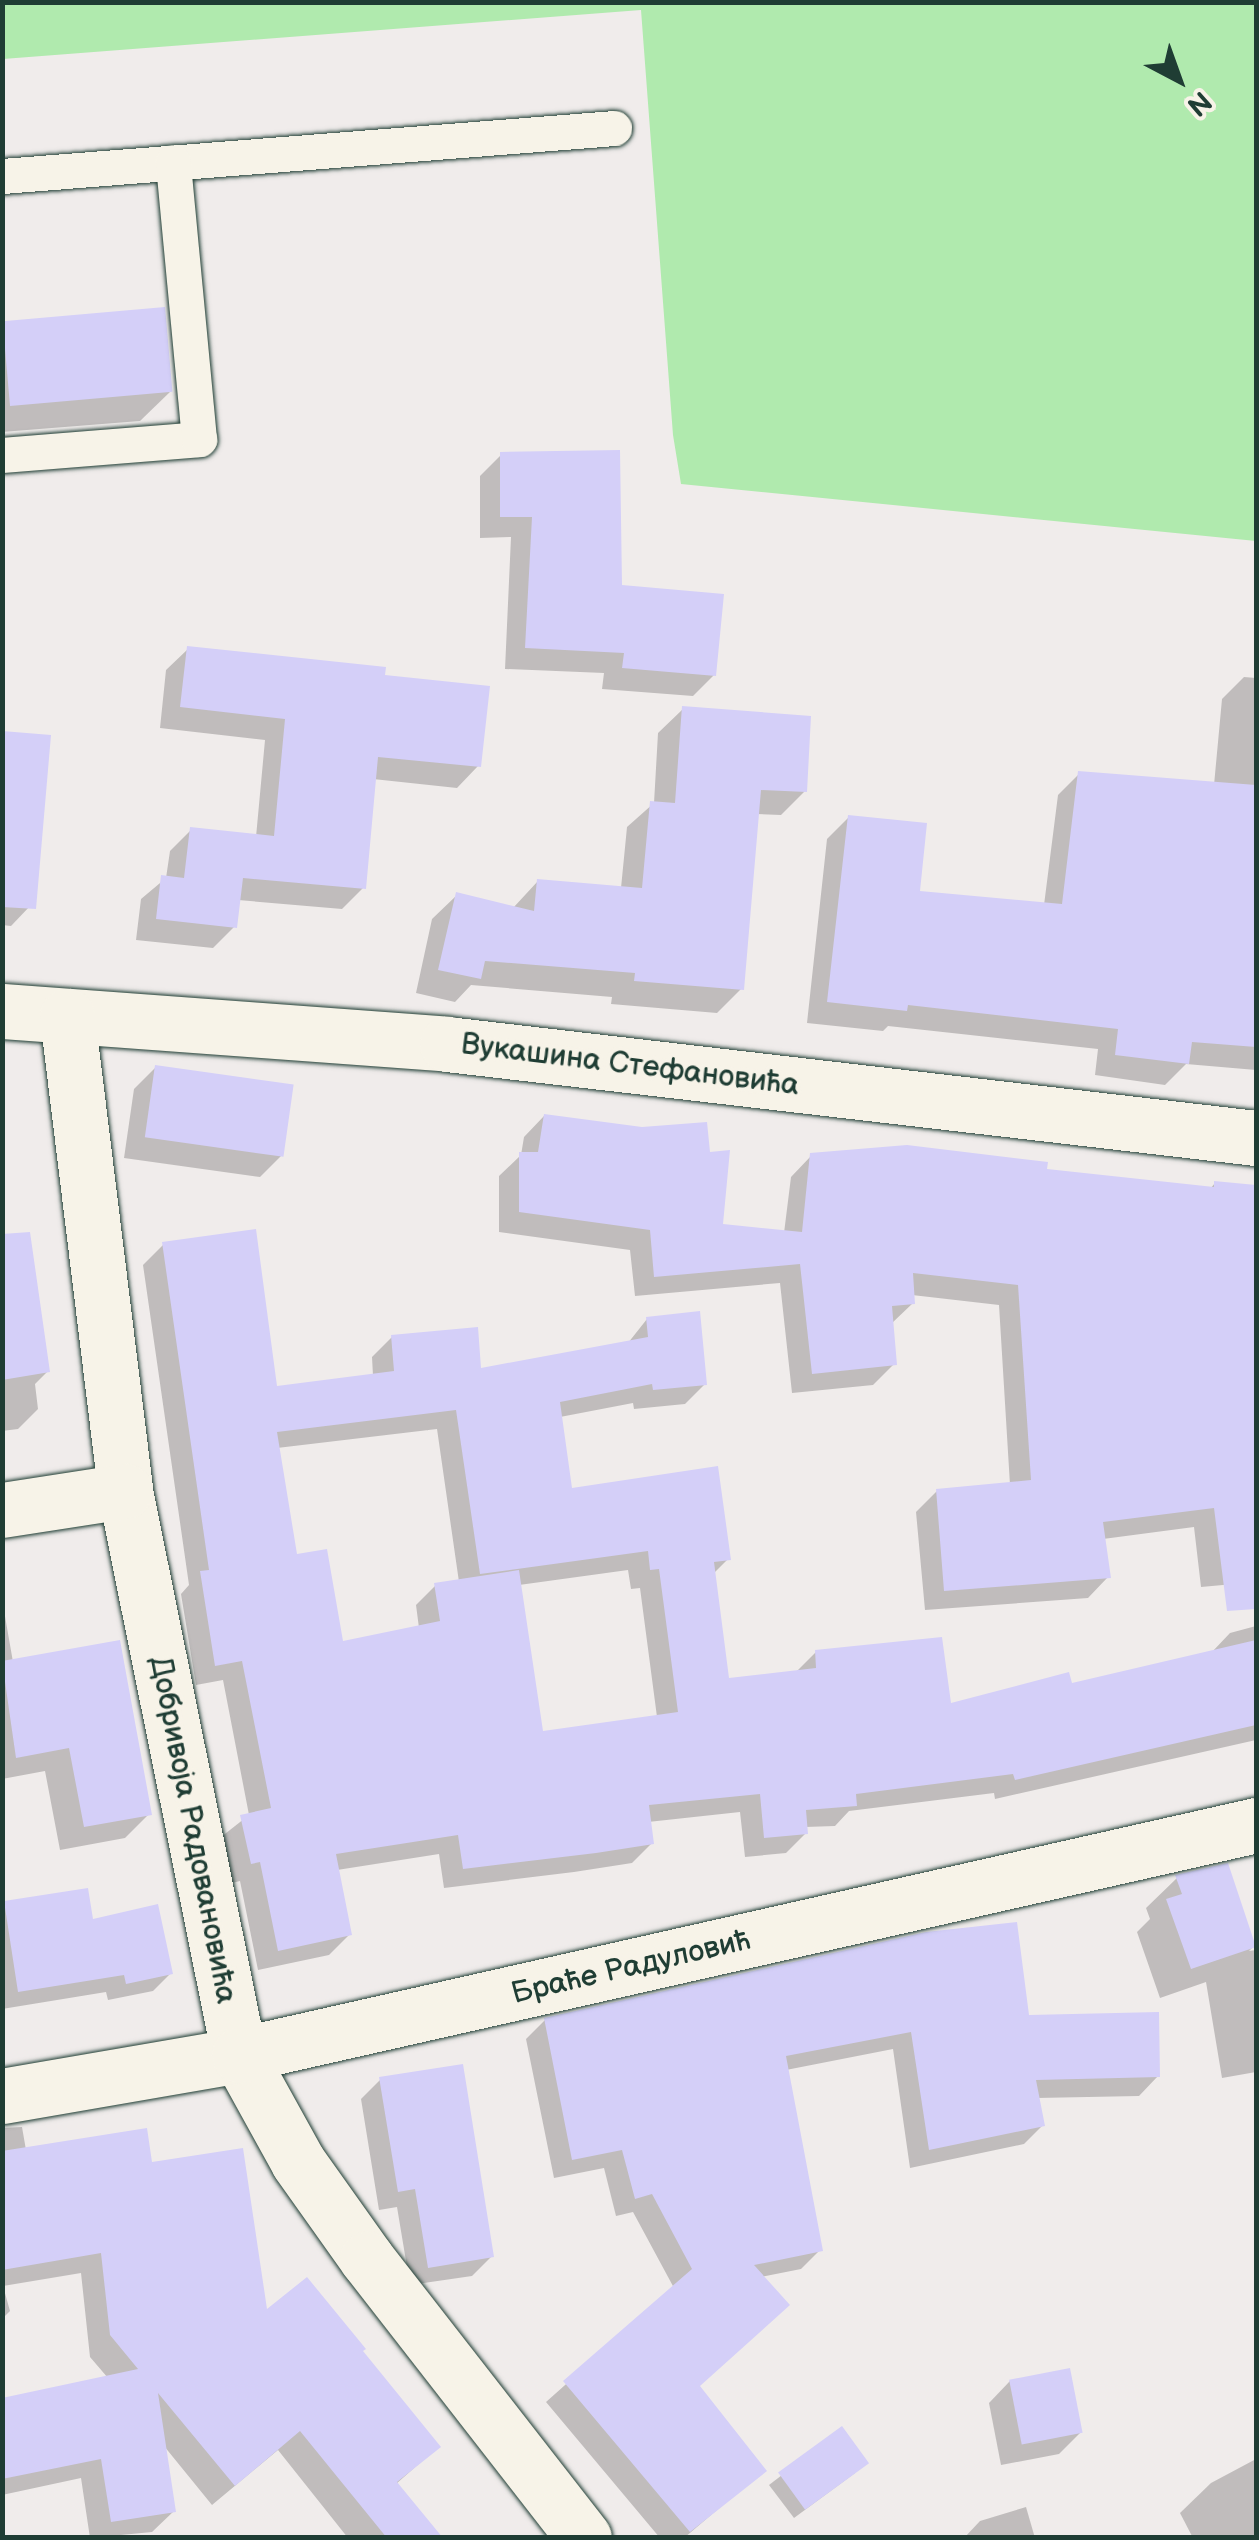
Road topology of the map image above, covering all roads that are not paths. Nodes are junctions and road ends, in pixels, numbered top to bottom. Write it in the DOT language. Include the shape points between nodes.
graph roads {
  1 [pos="614,128"];
  2 [pos="174,162"];
  3 [pos="2,176"];
  4 [pos="2,455"];
  5 [pos="2,1012"];
  6 [pos="67,1016"];
  7 [pos="1256,1138"];
  8 [pos="125,1491"];
  9 [pos="2,1510"];
  10 [pos="1256,1825"];
  11 [pos="239,2055"];
  12 [pos="2,2096"];
  13 [pos="584,2538"];
  1 -- 2 [label="lane"];
  2 -- 3 [label="lane"];
  2 -- 4 [label="lane" via="198,439"];
  5 -- 6 [label="street, Вукашина Стефановића"];
  6 -- 7 [label="street, Вукашина Стефановића" via="447,1044"];
  6 -- 8 [label="street, Добривоја Радовановића"];
  8 -- 9 [label="street"];
  8 -- 11 [label="street, Добривоја Радовановића"];
  10 -- 11 [label="street, Браће Радуловић"];
  11 -- 12 [label="street, Браће Радуловић"];
  11 -- 13 [label="street, Добривоја Радовановића" via="298,2162 344,2227"];
}
